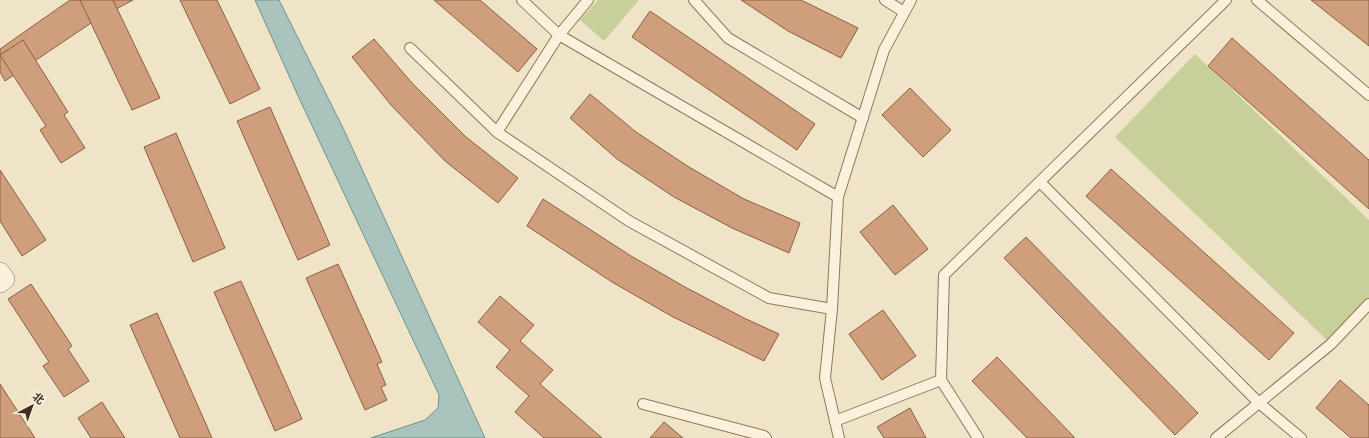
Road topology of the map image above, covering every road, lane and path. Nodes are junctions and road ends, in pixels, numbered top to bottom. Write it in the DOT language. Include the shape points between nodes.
graph roads {
  1 [pos="522,0"];
  2 [pos="588,0"];
  3 [pos="694,0"];
  4 [pos="885,0"];
  5 [pos="911,0"];
  6 [pos="1226,0"];
  7 [pos="1257,0"];
  8 [pos="904,12"];
  9 [pos="560,35"];
  10 [pos="410,48"];
  11 [pos="1369,95"];
  12 [pos="862,118"];
  13 [pos="497,132"];
  14 [pos="1040,182"];
  15 [pos="838,197"];
  16 [pos="0,272"];
  17 [pos="0,283"];
  18 [pos="1369,304"];
  19 [pos="832,309"];
  20 [pos="941,380"];
  21 [pos="1259,403"];
  22 [pos="643,404"];
  23 [pos="835,421"];
  24 [pos="766,438"];
  25 [pos="839,438"];
  26 [pos="978,438"];
  27 [pos="1216,438"];
  28 [pos="1301,438"];
  1 -- 9 [label="lane"];
  2 -- 9 [label="lane"];
  3 -- 12 [label="lane" via="728,38"];
  4 -- 8 [label="lane"];
  5 -- 8 [label="lane"];
  6 -- 14 [label="lane"];
  7 -- 11 [label="lane"];
  8 -- 12 [label="lane" via="884,50"];
  9 -- 13 [label="lane"];
  9 -- 15 [label="lane"];
  10 -- 13 [label="lane"];
  12 -- 15 [label="lane"];
  13 -- 19 [label="lane" via="629,221 769,298"];
  14 -- 20 [label="lane" via="944,275"];
  14 -- 21 [label="lane"];
  15 -- 19 [label="lane"];
  16 -- 17 [label="street" via="5,280"];
  18 -- 21 [label="lane" via="1331,344"];
  19 -- 23 [label="lane" via="825,378"];
  20 -- 23 [label="lane"];
  20 -- 26 [label="lane"];
  21 -- 27 [label="lane"];
  21 -- 28 [label="lane"];
  22 -- 24 [label="lane"];
  23 -- 25 [label="lane"];
}
